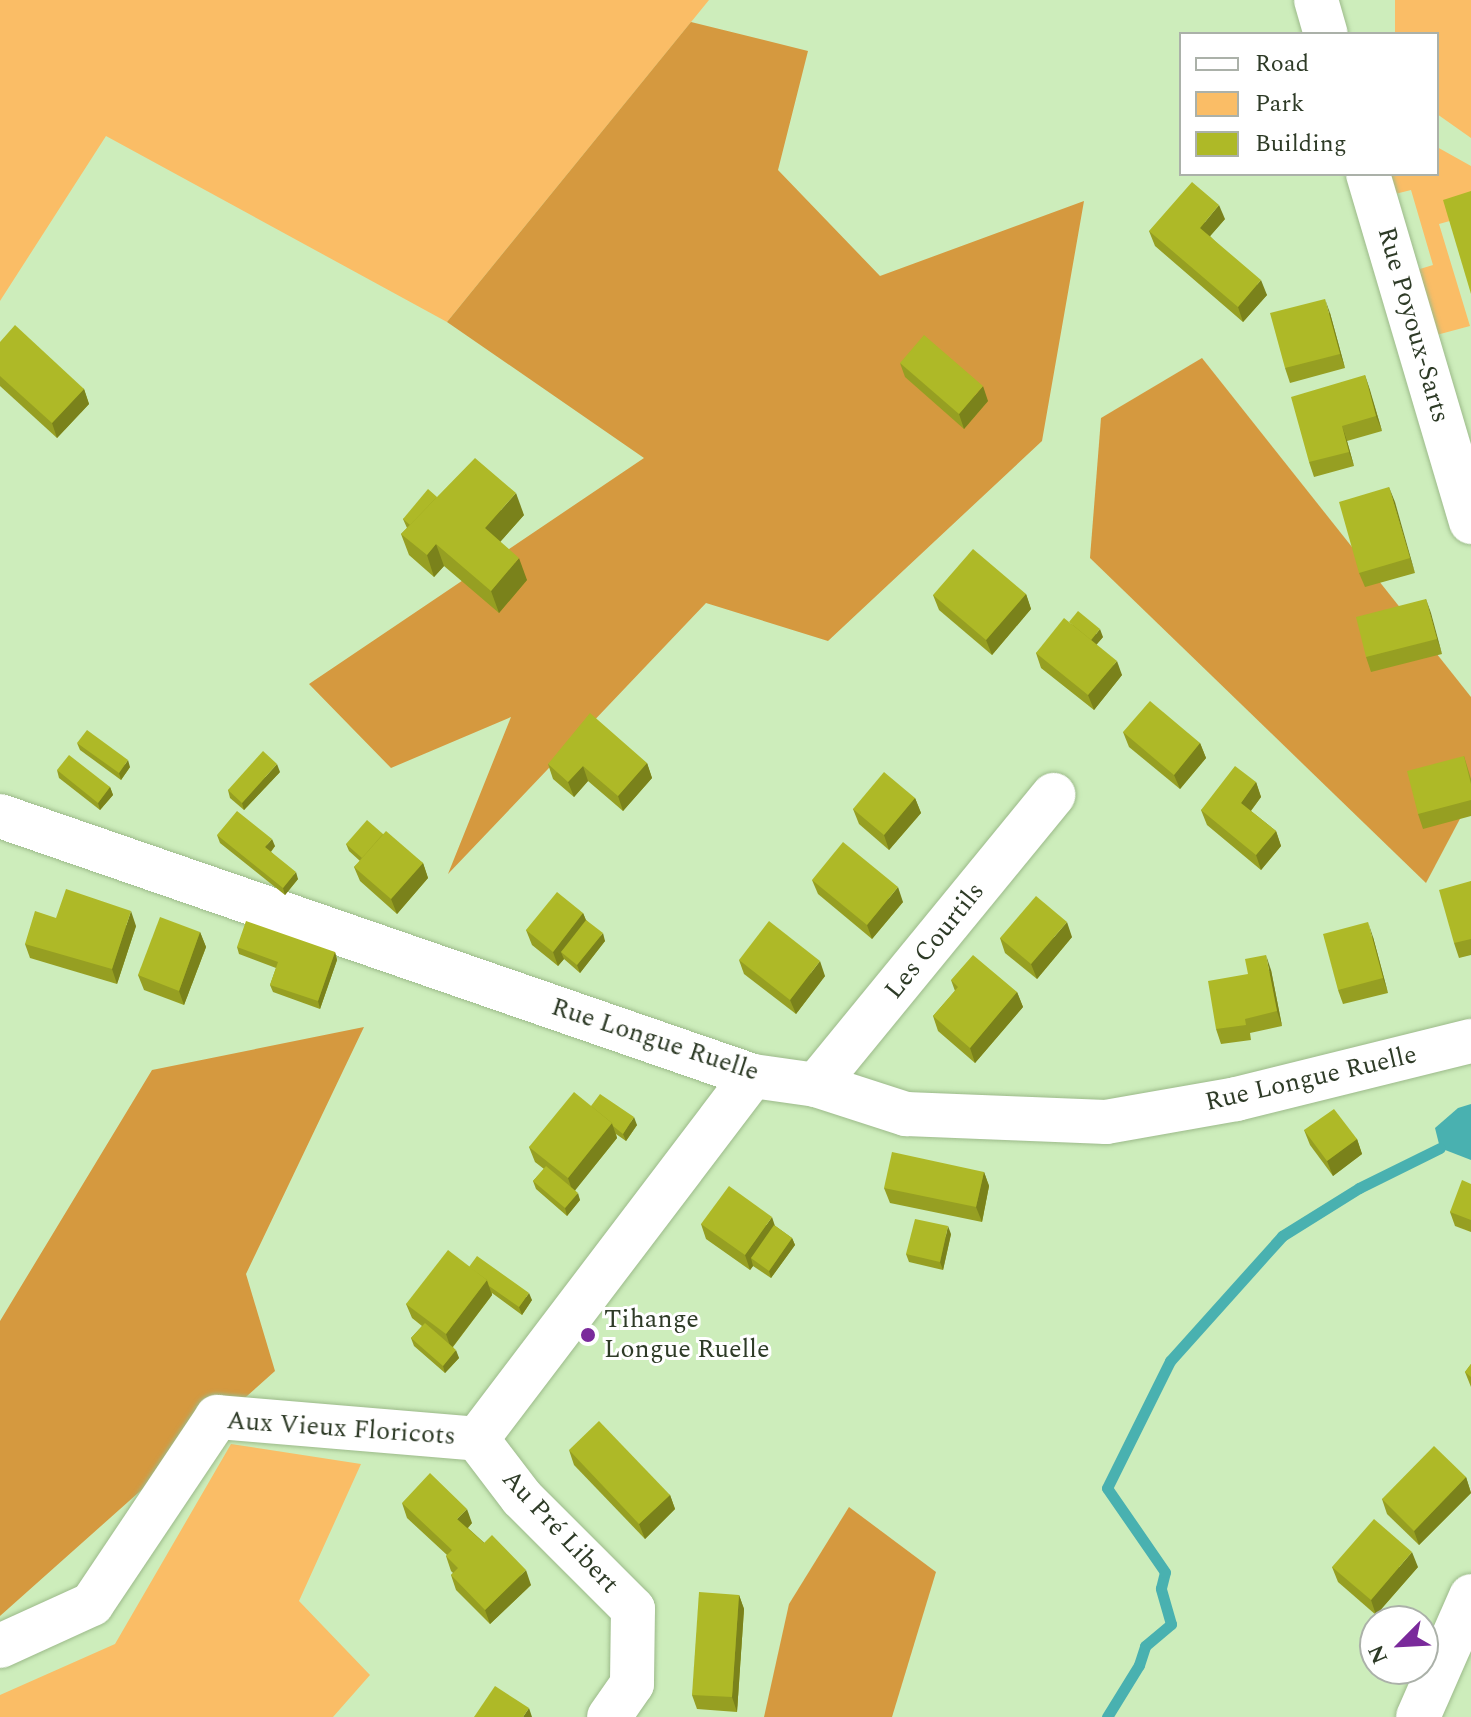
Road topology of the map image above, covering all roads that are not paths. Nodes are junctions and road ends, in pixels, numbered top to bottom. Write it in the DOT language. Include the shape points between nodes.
graph roads {
  1 [pos="1316,0"];
  2 [pos="1325,32"];
  3 [pos="1369,176"];
  4 [pos="1471,522"];
  5 [pos="1053,795"];
  6 [pos="0,816"];
  7 [pos="1471,1041"];
  8 [pos="753,1076"];
  9 [pos="816,1085"];
  10 [pos="477,1439"];
  11 [pos="1471,1596"];
  12 [pos="0,1646"];
  13 [pos="609,1717"];
  14 [pos="1418,1717"];
  1 -- 2 [label="street"];
  3 -- 4 [label="street, Rue Poyoux-Sarts"];
  5 -- 9 [label="street, Les Courtils"];
  6 -- 8 [label="street, Rue Longue Ruelle"];
  7 -- 9 [label="street, Rue Longue Ruelle" via="1236,1099 1106,1122 906,1114"];
  8 -- 9 [label="street, Rue Longue Ruelle"];
  8 -- 10 [label="street, Aux Vieux Floricots"];
  10 -- 12 [label="street, Aux Vieux Floricots" via="217,1417 92,1604"];
  10 -- 13 [label="street, Au Pré Libert" via="522,1498 633,1609 632,1684"];
  11 -- 14 [label="street"];
}
